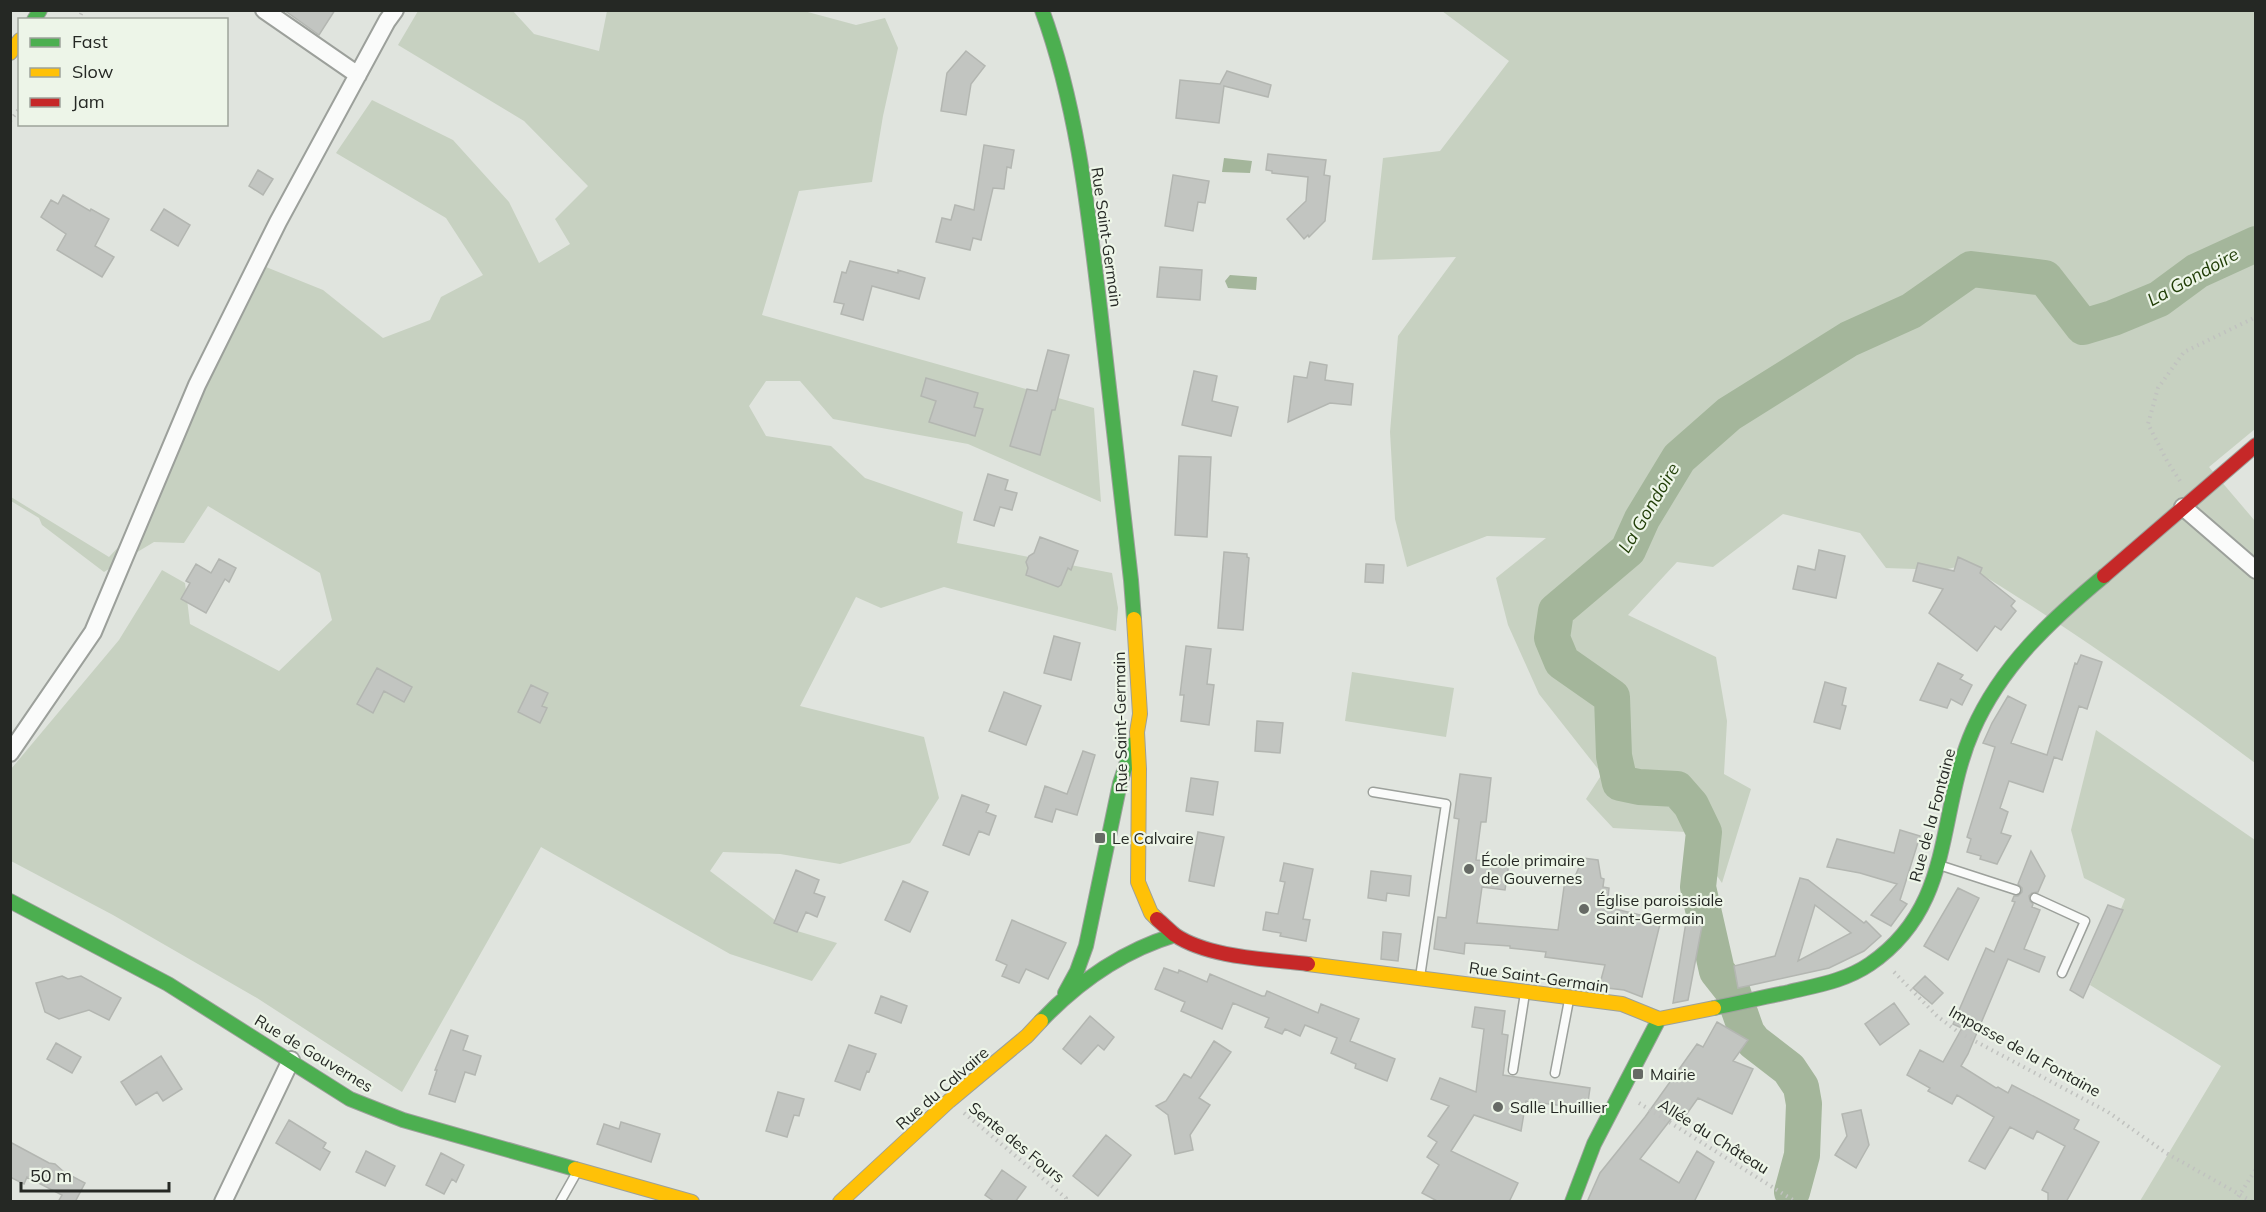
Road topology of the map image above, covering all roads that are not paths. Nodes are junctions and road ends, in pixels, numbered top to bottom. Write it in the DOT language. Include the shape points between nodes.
graph roads {
  1 [pos="264,10"];
  2 [pos="395,10"];
  3 [pos="1042,10"];
  4 [pos="358,75"];
  5 [pos="2256,445"];
  6 [pos="2188,503"];
  7 [pos="2256,570"];
  8 [pos="1137,732"];
  9 [pos="10,753"];
  10 [pos="1373,792"];
  11 [pos="1938,864"];
  12 [pos="2016,890"];
  13 [pos="2035,898"];
  14 [pos="10,901"];
  15 [pos="1175,935"];
  16 [pos="2062,974"];
  17 [pos="1420,978"];
  18 [pos="1525,991"];
  19 [pos="1062,998"];
  20 [pos="1569,998"];
  21 [pos="1659,1019"];
  22 [pos="291,1060"];
  23 [pos="1514,1070"];
  24 [pos="1555,1073"];
  25 [pos="579,1169"];
  26 [pos="224,1202"];
  27 [pos="560,1202"];
  28 [pos="692,1202"];
  29 [pos="840,1202"];
  30 [pos="1572,1202"];
  1 -- 4 [label="street"];
  2 -- 4 [label="street"];
  3 -- 8 [label="main road, Rue Saint-Germain" via="1058,54 1079,149 1094,249 1131,580 1140,714"];
  4 -- 9 [label="street" via="278,222 197,385 93,632"];
  5 -- 6 [label="main road, Rue de la Fontaine"];
  6 -- 7 [label="street"];
  6 -- 11 [label="main road, Rue de la Fontaine" via="2048,624 1992,693 1961,762"];
  8 -- 15 [label="main road, Rue Saint-Germain" via="1138,882 1151,913"];
  8 -- 19 [label="main road, Rue du Calvaire" via="1125,762 1086,946"];
  10 -- 17 [label="lane" via="1446,804"];
  11 -- 12 [label="lane"];
  11 -- 21 [label="main road, Rue de la Fontaine" via="1933,883 1908,928 1881,958 1860,972 1838,981"];
  13 -- 16 [label="lane" via="2085,921"];
  14 -- 22 [label="main road, Rue de Gouvernes" via="168,984"];
  15 -- 17 [label="main road, Rue Saint-Germain" via="1230,954"];
  15 -- 19 [label="main road, Rue du Calvaire" via="1148,943 1120,958"];
  17 -- 18 [label="main road, Rue Saint-Germain"];
  18 -- 20 [label="main road, Rue Saint-Germain"];
  18 -- 23 [label="lane"];
  19 -- 29 [label="main road, Rue du Calvaire" via="1027,1036 949,1101"];
  20 -- 21 [label="main road, Rue Saint-Germain" via="1622,1004"];
  20 -- 24 [label="lane"];
  21 -- 30 [label="main road" via="1594,1144"];
  22 -- 25 [label="main road, Rue de Gouvernes" via="350,1099 403,1120"];
  22 -- 26 [label="street"];
  25 -- 27 [label="lane"];
  25 -- 28 [label="main road, Rue de Gouvernes"];
}
